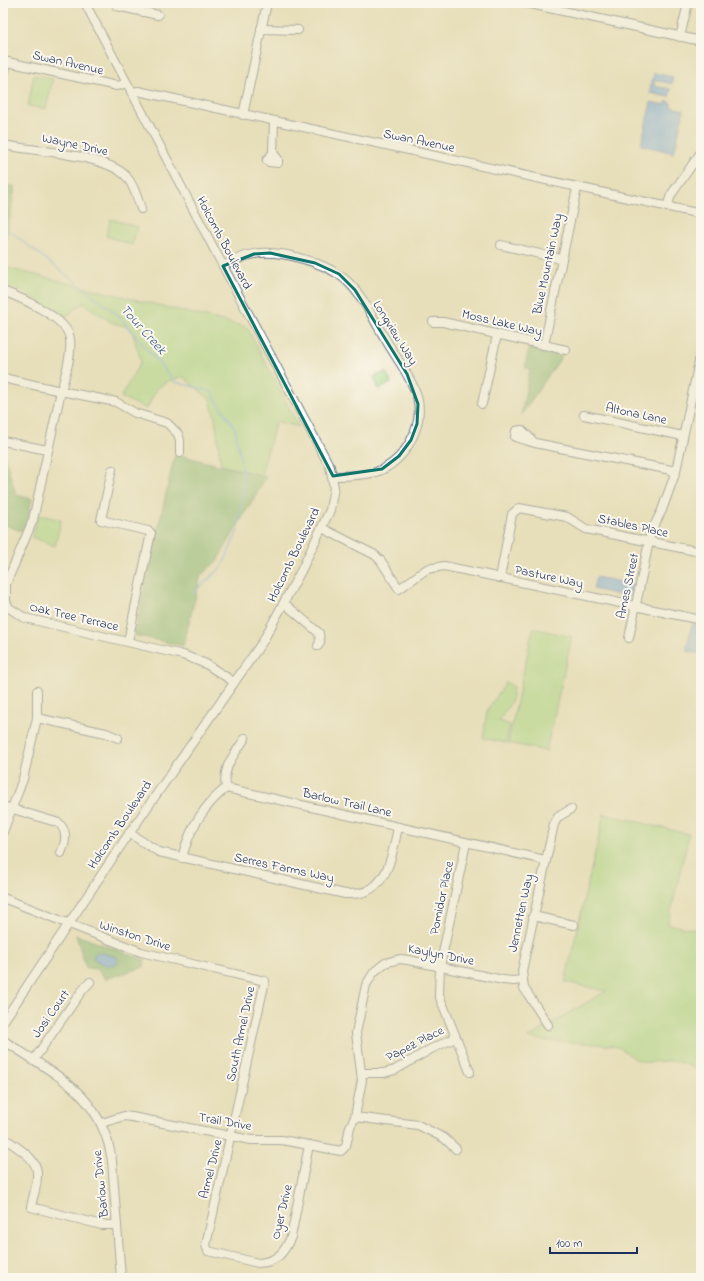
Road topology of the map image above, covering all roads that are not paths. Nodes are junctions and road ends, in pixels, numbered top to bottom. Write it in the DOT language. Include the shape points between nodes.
graph roads {
  1 [pos="85,3"];
  2 [pos="267,3"];
  3 [pos="526,3"];
  4 [pos="688,3"];
  5 [pos="117,6"];
  6 [pos="143,7"];
  7 [pos="158,15"];
  8 [pos="262,28"];
  9 [pos="298,30"];
  10 [pos="680,37"];
  11 [pos="701,41"];
  12 [pos="5,62"];
  13 [pos="3,79"];
  14 [pos="127,83"];
  15 [pos="131,92"];
  16 [pos="243,114"];
  17 [pos="274,121"];
  18 [pos="3,144"];
  19 [pos="701,152"];
  20 [pos="272,153"];
  21 [pos="577,188"];
  22 [pos="667,207"];
  23 [pos="141,209"];
  24 [pos="701,214"];
  25 [pos="501,246"];
  26 [pos="561,259"];
  27 [pos="223,266"];
  28 [pos="3,291"];
  29 [pos="433,322"];
  30 [pos="497,334"];
  31 [pos="544,345"];
  32 [pos="566,350"];
  33 [pos="701,352"];
  34 [pos="3,378"];
  35 [pos="698,384"];
  36 [pos="61,391"];
  37 [pos="482,404"];
  38 [pos="584,415"];
  39 [pos="683,436"];
  40 [pos="3,440"];
  41 [pos="535,443"];
  42 [pos="47,450"];
  43 [pos="180,453"];
  44 [pos="112,470"];
  45 [pos="676,471"];
  46 [pos="333,476"];
  47 [pos="322,528"];
  48 [pos="649,541"];
  49 [pos="701,552"];
  50 [pos="500,578"];
  51 [pos="284,603"];
  52 [pos="635,606"];
  53 [pos="701,620"];
  54 [pos="629,638"];
  55 [pos="128,641"];
  56 [pos="318,646"];
  57 [pos="234,682"];
  58 [pos="37,691"];
  59 [pos="37,718"];
  60 [pos="118,738"];
  61 [pos="245,738"];
  62 [pos="226,788"];
  63 [pos="3,806"];
  64 [pos="12,809"];
  65 [pos="571,809"];
  66 [pos="398,827"];
  67 [pos="3,832"];
  68 [pos="129,833"];
  69 [pos="466,842"];
  70 [pos="61,853"];
  71 [pos="182,858"];
  72 [pos="545,860"];
  73 [pos="3,898"];
  74 [pos="533,916"];
  75 [pos="68,925"];
  76 [pos="574,925"];
  77 [pos="440,966"];
  78 [pos="522,980"];
  79 [pos="265,981"];
  80 [pos="90,982"];
  81 [pos="3,1022"];
  82 [pos="548,1025"];
  83 [pos="455,1038"];
  84 [pos="3,1040"];
  85 [pos="34,1061"];
  86 [pos="470,1072"];
  87 [pos="362,1073"];
  88 [pos="241,1093"];
  89 [pos="354,1117"];
  90 [pos="102,1123"];
  91 [pos="231,1136"];
  92 [pos="3,1137"];
  93 [pos="309,1145"];
  94 [pos="345,1149"];
  95 [pos="456,1149"];
  96 [pos="117,1225"];
  97 [pos="208,1251"];
  98 [pos="121,1278"];
  1 -- 14 [label="street, Holcomb Boulevard"];
  2 -- 8 [label="street"];
  3 -- 10 [label="street"];
  4 -- 10 [label="street"];
  5 -- 6 [label="street"];
  6 -- 7 [label="street"];
  8 -- 9 [label="street"];
  8 -- 16 [label="street"];
  10 -- 11 [label="street"];
  12 -- 13 [label="street"];
  12 -- 14 [label="street, Swan Avenue" via="117,86"];
  14 -- 15 [label="street, Holcomb Boulevard"];
  15 -- 16 [label="street, Swan Avenue" via="138,91"];
  15 -- 27 [label="street, Holcomb Boulevard"];
  16 -- 17 [label="street, Swan Avenue"];
  17 -- 20 [label="street"];
  17 -- 21 [label="street, Swan Avenue"];
  18 -- 23 [label="street, Wayne Drive" via="40,149 115,167 130,180"];
  19 -- 22 [label="street" via="671,195"];
  21 -- 22 [label="street, Swan Avenue"];
  21 -- 26 [label="street, Blue Mountain Way"];
  22 -- 24 [label="street, Swan Avenue"];
  25 -- 26 [label="street"];
  26 -- 31 [label="street, Blue Mountain Way"];
  27 -- 46 [label="street, Holcomb Boulevard"];
  27 -- 46 [label="street, Longview Way" via="254,254 270,253 310,262 339,274 355,290 407,374 417,396 418,414 415,433 406,448 391,463 375,472"];
  28 -- 36 [label="street, Oak Tree Terrace" via="22,298 66,327 71,346"];
  29 -- 30 [label="street, Moss Lake Way"];
  30 -- 31 [label="street, Moss Lake Way"];
  30 -- 37 [label="street"];
  31 -- 32 [label="street, Moss Lake Way"];
  33 -- 35 [label="street, Ames Street"];
  34 -- 36 [label="street"];
  35 -- 39 [label="street, Ames Street"];
  36 -- 42 [label="street, Oak Tree Terrace"];
  36 -- 43 [label="street" via="116,402 136,413 167,423 178,434"];
  38 -- 39 [label="street, Altona Lane"];
  39 -- 45 [label="street, Ames Street"];
  40 -- 42 [label="street"];
  41 -- 45 [label="street"];
  42 -- 55 [label="street, Oak Tree Terrace" via="33,520 6,584 6,601 14,612 25,618"];
  44 -- 55 [label="street" via="101,520 151,533"];
  45 -- 48 [label="street, Ames Street"];
  46 -- 47 [label="street, Holcomb Boulevard" via="332,504"];
  47 -- 50 [label="street, Pasture Way" via="375,555 385,565 399,589 435,566"];
  47 -- 51 [label="street, Holcomb Boulevard"];
  48 -- 49 [label="street, Stables Place"];
  48 -- 50 [label="street, Stables Place" via="586,529 567,517 519,508 512,514"];
  48 -- 52 [label="street, Ames Street"];
  50 -- 52 [label="street, Pasture Way"];
  51 -- 56 [label="street" via="319,632"];
  51 -- 57 [label="street, Holcomb Boulevard" via="263,642"];
  52 -- 53 [label="street, Pasture Way"];
  52 -- 54 [label="street, Ames Street"];
  55 -- 57 [label="street, Oak Tree Terrace" via="196,659"];
  57 -- 68 [label="street, Holcomb Boulevard"];
  58 -- 59 [label="street"];
  59 -- 60 [label="street"];
  59 -- 64 [label="street" via="23,779"];
  61 -- 62 [label="street" via="226,768"];
  62 -- 66 [label="street, Barlow Trail Lane"];
  62 -- 71 [label="street" via="212,799 193,828"];
  63 -- 64 [label="street"];
  64 -- 67 [label="street"];
  64 -- 70 [label="street" via="58,823 63,828 66,838"];
  65 -- 72 [label="street, Jennetten Way" via="554,824"];
  66 -- 69 [label="street, Barlow Trail Lane"];
  66 -- 71 [label="street, Serres Farms Way" via="388,869 372,888 361,893 345,894"];
  68 -- 71 [label="street, Serres Farms Way" via="159,852"];
  68 -- 75 [label="street, Holcomb Boulevard"];
  69 -- 72 [label="street, Barlow Trail Lane"];
  69 -- 77 [label="street, Pomidor Place"];
  72 -- 74 [label="street, Jennetten Way"];
  73 -- 75 [label="street, Winston Drive"];
  74 -- 76 [label="street"];
  74 -- 78 [label="street, Jennetten Way" via="523,962"];
  75 -- 79 [label="street, Winston Drive" via="154,956"];
  75 -- 81 [label="street, Holcomb Boulevard"];
  77 -- 78 [label="street, Kaylyn Drive" via="503,980"];
  77 -- 83 [label="street, Pomidor Place" via="439,995"];
  77 -- 87 [label="street, Kaylyn Drive" via="400,959 385,963 374,972 366,985 356,1033 356,1047"];
  78 -- 82 [label="street, Jennetten Way" via="524,988"];
  79 -- 88 [label="street, South Armel Drive"];
  80 -- 85 [label="street, Josi Court"];
  83 -- 86 [label="street, Pomidor Place"];
  83 -- 87 [label="street, Papez Place" via="395,1070"];
  84 -- 85 [label="street, Barlow Drive"];
  85 -- 90 [label="street, Barlow Drive" via="80,1093"];
  87 -- 89 [label="street, Kaylyn Drive"];
  88 -- 91 [label="street, Armel Drive"];
  89 -- 94 [label="street, Kaylyn Drive"];
  89 -- 95 [label="street" via="418,1125 444,1138"];
  90 -- 91 [label="street, Trail Drive" via="124,1116"];
  90 -- 96 [label="street, Barlow Drive" via="110,1146"];
  91 -- 93 [label="street, Trail Drive"];
  91 -- 97 [label="street, Armel Drive" via="206,1245"];
  92 -- 96 [label="street" via="27,1155 36,1166 37,1178 31,1207 102,1225"];
  93 -- 94 [label="street, Trail Drive" via="338,1151"];
  93 -- 97 [label="street, Oyer Drive" via="291,1237 286,1249 266,1263"];
  96 -- 98 [label="street, Barlow Drive"];
}
